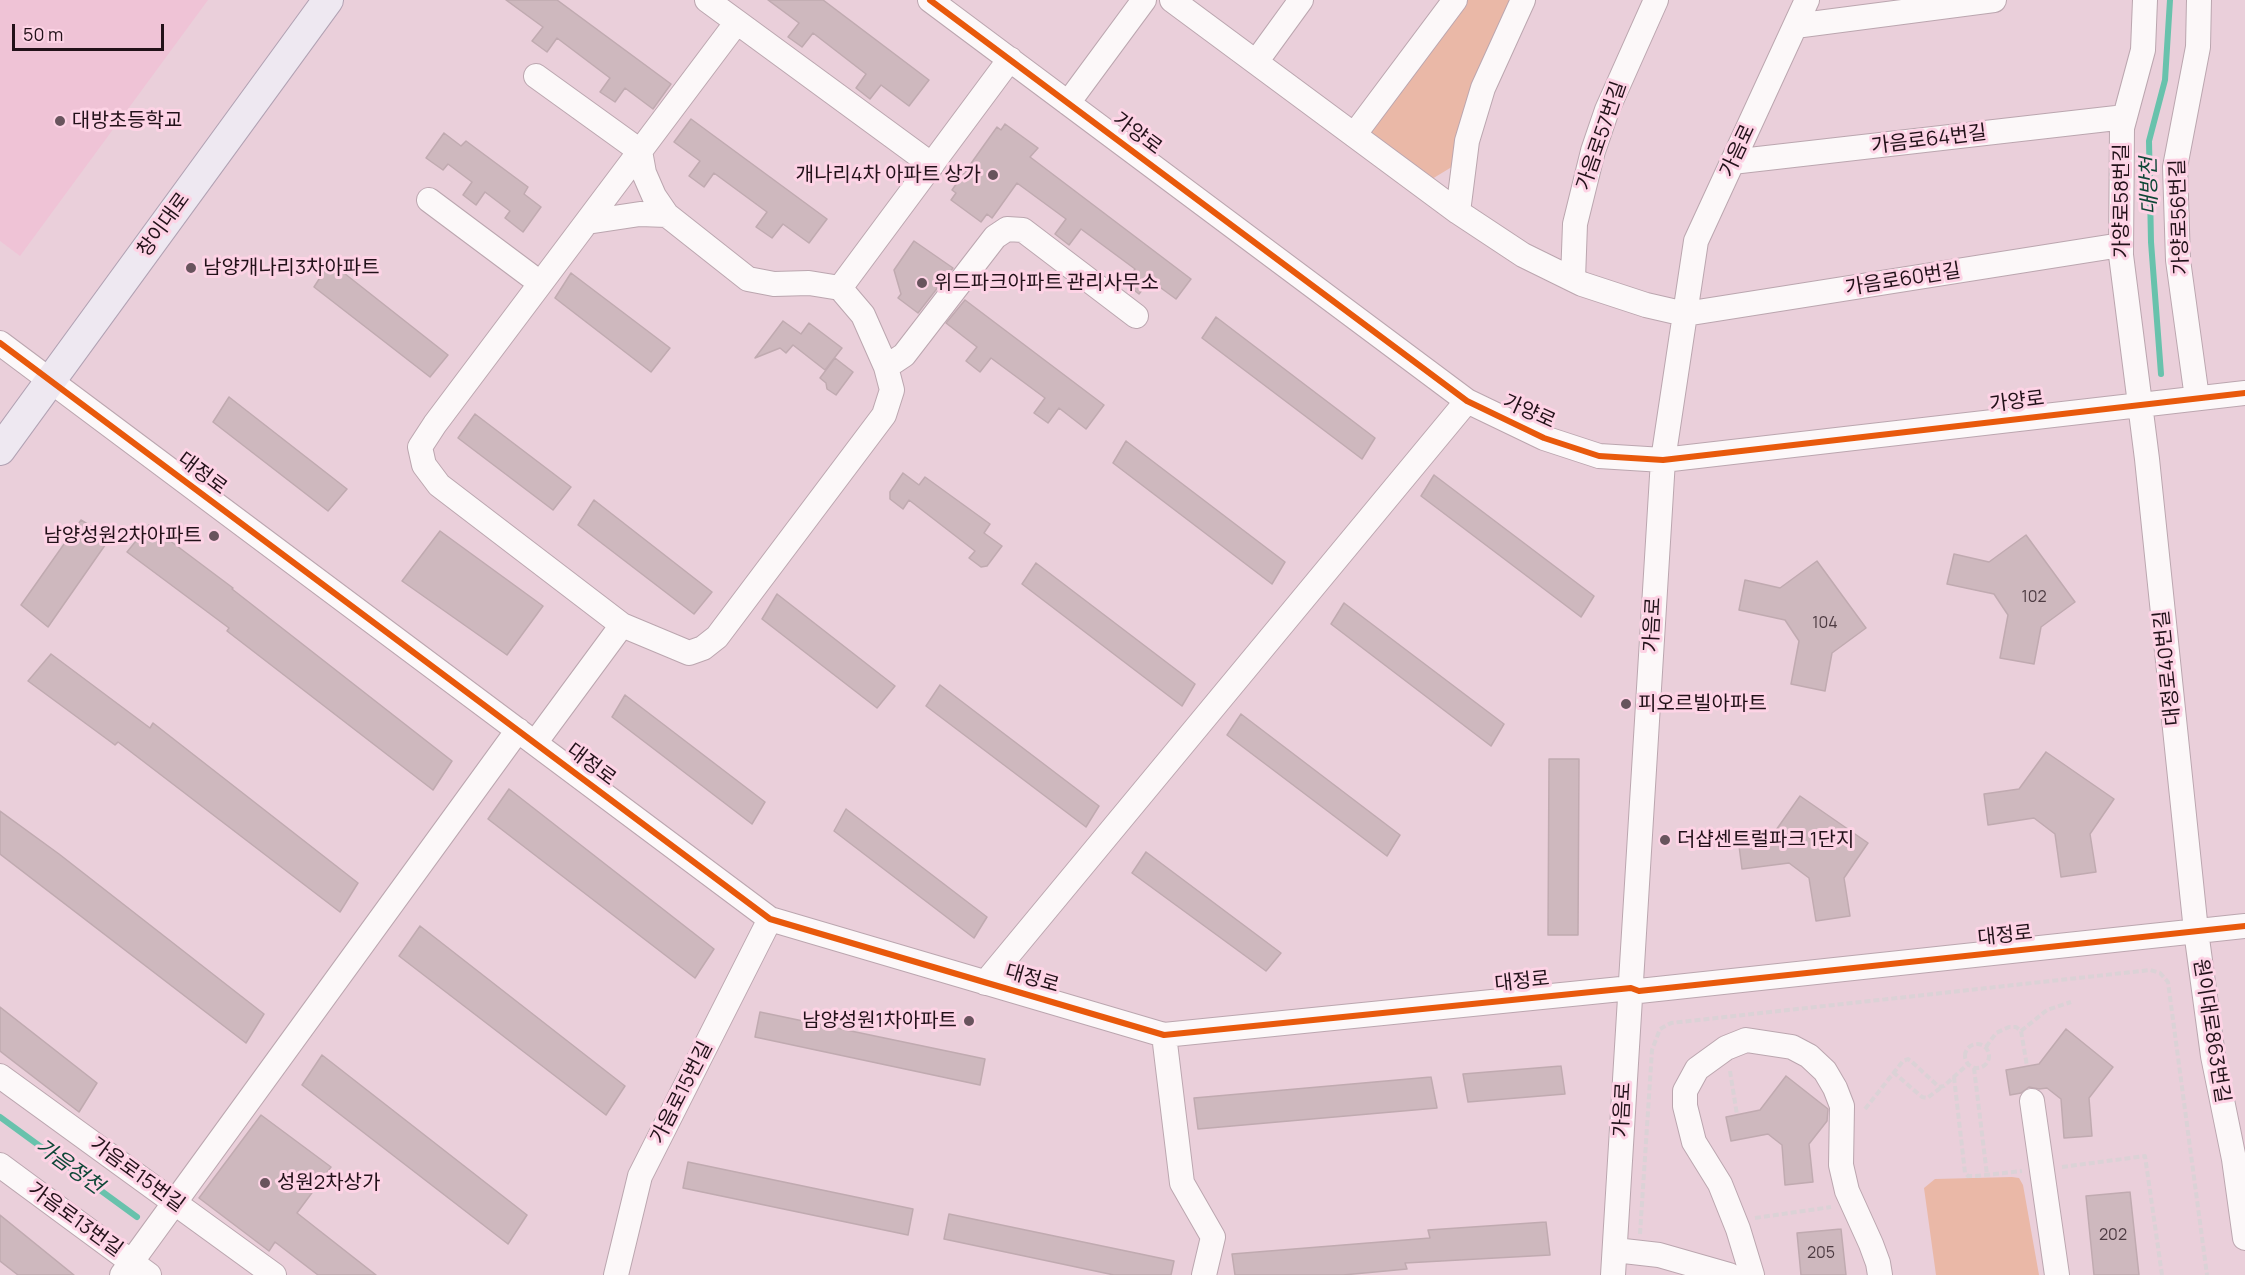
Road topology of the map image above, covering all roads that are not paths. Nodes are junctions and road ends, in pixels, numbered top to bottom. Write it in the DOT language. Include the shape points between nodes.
graph roads {
  1 [pos="328,0"];
  2 [pos="707,0"];
  3 [pos="930,0"];
  4 [pos="1144,0"];
  5 [pos="1172,0"];
  6 [pos="1301,0"];
  7 [pos="1455,0"];
  8 [pos="1523,0"];
  9 [pos="1656,0"];
  10 [pos="1807,0"];
  11 [pos="1994,0"];
  12 [pos="2145,0"];
  13 [pos="2199,0"];
  14 [pos="737,22"];
  15 [pos="1795,26"];
  16 [pos="1010,59"];
  17 [pos="1256,62"];
  18 [pos="536,76"];
  19 [pos="1068,103"];
  20 [pos="2125,117"];
  21 [pos="1354,135"];
  22 [pos="640,151"];
  23 [pos="1732,162"];
  24 [pos="932,165"];
  25 [pos="429,201"];
  26 [pos="1458,212"];
  27 [pos="667,215"];
  28 [pos="587,222"];
  29 [pos="2121,245"];
  30 [pos="1573,279"];
  31 [pos="540,283"];
  32 [pos="840,288"];
  33 [pos="1685,314"];
  34 [pos="1136,316"];
  35 [pos="0,343"];
  36 [pos="886,367"];
  37 [pos="50,380"];
  38 [pos="2245,393"];
  39 [pos="2197,398"];
  40 [pos="1467,401"];
  41 [pos="2140,405"];
  42 [pos="0,450"];
  43 [pos="1663,459"];
  44 [pos="621,625"];
  45 [pos="526,737"];
  46 [pos="770,919"];
  47 [pos="2245,926"];
  48 [pos="2196,931"];
  49 [pos="985,983"];
  50 [pos="1631,988"];
  51 [pos="1164,1035"];
  52 [pos="0,1076"];
  53 [pos="2031,1101"];
  54 [pos="0,1165"];
  55 [pos="176,1202"];
  56 [pos="2245,1238"];
  57 [pos="1627,1251"];
  58 [pos="135,1271"];
  59 [pos="274,1275"];
  60 [pos="616,1275"];
  61 [pos="1204,1275"];
  62 [pos="1613,1275"];
  63 [pos="1729,1275"];
  64 [pos="1752,1275"];
  65 [pos="1880,1275"];
  66 [pos="2057,1275"];
  1 -- 37 [label="main road, 창이대로"];
  2 -- 14 [label="street"];
  3 -- 16 [label="street, 가양로"];
  4 -- 19 [label="street"];
  5 -- 17 [label="street"];
  6 -- 17 [label="street"];
  7 -- 21 [label="street"];
  8 -- 26 [label="street" via="1483,88 1467,141"];
  9 -- 30 [label="street, 가음로57번길" via="1606,110 1593,151 1575,224"];
  10 -- 15 [label="street, 가음로"];
  11 -- 15 [label="street"];
  12 -- 20 [label="street, 가양로58번길" via="2143,50"];
  13 -- 39 [label="street, 가양로56번길" via="2198,47 2175,167 2178,260"];
  14 -- 22 [label="street"];
  14 -- 24 [label="street"];
  15 -- 23 [label="street, 가음로"];
  16 -- 19 [label="street, 가양로"];
  16 -- 24 [label="street"];
  17 -- 21 [label="street"];
  18 -- 22 [label="street"];
  19 -- 40 [label="street, 가양로"];
  20 -- 23 [label="street, 가음로64번길"];
  20 -- 29 [label="street, 가양로58번길"];
  21 -- 26 [label="street"];
  22 -- 27 [label="street" via="644,173"];
  22 -- 28 [label="street"];
  23 -- 33 [label="street, 가음로" via="1696,241"];
  24 -- 32 [label="street"];
  25 -- 31 [label="street"];
  26 -- 30 [label="street" via="1522,255"];
  27 -- 28 [label="street" via="640,214"];
  27 -- 32 [label="street" via="748,279"];
  28 -- 31 [label="street"];
  29 -- 33 [label="street, 가음로60번길"];
  29 -- 41 [label="street, 가양로58번길"];
  30 -- 33 [label="street" via="1614,295"];
  31 -- 44 [label="street" via="430,431 420,447 424,465 439,485"];
  32 -- 36 [label="street" via="862,315"];
  33 -- 43 [label="street, 가음로"];
  34 -- 36 [label="street" via="1023,230 1007,229 995,237 904,355"];
  35 -- 37 [label="street, 대정로"];
  36 -- 44 [label="street" via="892,390 884,415 717,637 689,653"];
  37 -- 42 [label="main road, 창이대로"];
  37 -- 45 [label="street, 대정로"];
  38 -- 39 [label="street, 가양로"];
  39 -- 41 [label="street, 가양로"];
  40 -- 43 [label="street, 가양로" via="1544,438 1599,456"];
  40 -- 49 [label="street"];
  41 -- 43 [label="street, 가양로"];
  41 -- 48 [label="street, 대정로40번길"];
  43 -- 50 [label="street, 가음로"];
  44 -- 45 [label="street"];
  45 -- 46 [label="street, 대정로"];
  45 -- 55 [label="street"];
  46 -- 49 [label="street, 대정로"];
  46 -- 60 [label="street, 가음로15번길" via="640,1176"];
  47 -- 48 [label="street, 대정로"];
  48 -- 50 [label="street, 대정로" via="1651,990"];
  48 -- 56 [label="street, 원이대로863번길" via="2212,1056 2234,1159"];
  49 -- 51 [label="street, 대정로"];
  50 -- 51 [label="street, 대정로"];
  50 -- 57 [label="street, 가음로"];
  51 -- 61 [label="street" via="1182,1183 1213,1238"];
  52 -- 55 [label="street, 가음로15번길"];
  53 -- 66 [label="street"];
  54 -- 58 [label="street, 가음로13번길"];
  55 -- 58 [label="street"];
  55 -- 59 [label="street, 가음로15번길"];
  57 -- 62 [label="street, 가음로"];
  57 -- 63 [label="street" via="1689,1262"];
  64 -- 65 [label="street" via="1720,1184 1694,1142 1685,1106 1685,1091 1697,1069 1726,1048 1746,1040 1792,1047 1809,1056 1835,1088 1842,1106 1841,1165"];
}
